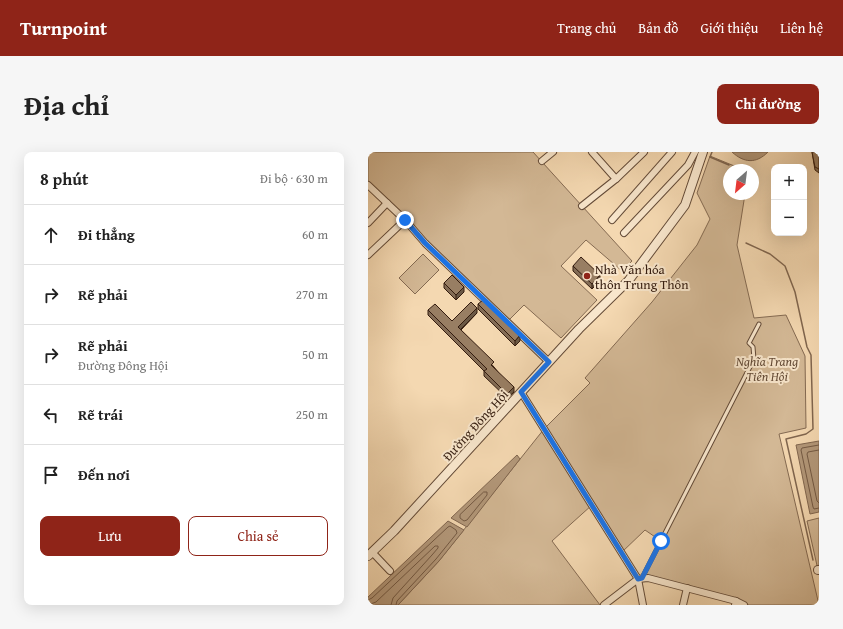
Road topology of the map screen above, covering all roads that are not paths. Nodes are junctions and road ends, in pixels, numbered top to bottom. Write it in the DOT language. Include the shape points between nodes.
graph roads {
  1 [pos="553,152"];
  2 [pos="592,152"];
  3 [pos="644,152"];
  4 [pos="672,152"];
  5 [pos="694,152"];
  6 [pos="703,152"];
  7 [pos="542,162"];
  8 [pos="616,179"];
  9 [pos="369,188"];
  10 [pos="387,203"];
  11 [pos="582,206"];
  12 [pos="405,220"];
  13 [pos="612,220"];
  14 [pos="368,224"];
  15 [pos="624,233"];
  16 [pos="368,255"];
  17 [pos="759,324"];
  18 [pos="549,362"];
  19 [pos="521,392"];
  20 [pos="370,554"];
  21 [pos="390,571"];
  22 [pos="640,578"];
  23 [pos="687,588"];
  24 [pos="736,603"];
  25 [pos="604,605"];
  26 [pos="643,605"];
  27 [pos="683,605"];
  28 [pos="744,605"];
  1 -- 7 [label="street"];
  2 -- 8 [label="street"];
  3 -- 8 [label="street"];
  4 -- 13 [label="street"];
  5 -- 15 [label="street" via="688,165"];
  6 -- 18 [label="street, Đường Đông Hội" via="685,205 675,219 629,280"];
  8 -- 11 [label="street"];
  9 -- 10 [label="street"];
  10 -- 12 [label="street"];
  10 -- 14 [label="street"];
  12 -- 16 [label="street"];
  12 -- 18 [label="street" via="425,243"];
  17 -- 22 [label="lane" via="749,343 754,347 754,359"];
  18 -- 19 [label="street, Đường Đông Hội" via="527,382"];
  19 -- 20 [label="street, Đường Đông Hội" via="394,532"];
  19 -- 22 [label="street"];
  20 -- 21 [label="street"];
  22 -- 23 [label="street"];
  22 -- 25 [label="street"];
  22 -- 26 [label="street"];
  23 -- 24 [label="street"];
  23 -- 27 [label="street"];
  24 -- 28 [label="street"];
}
